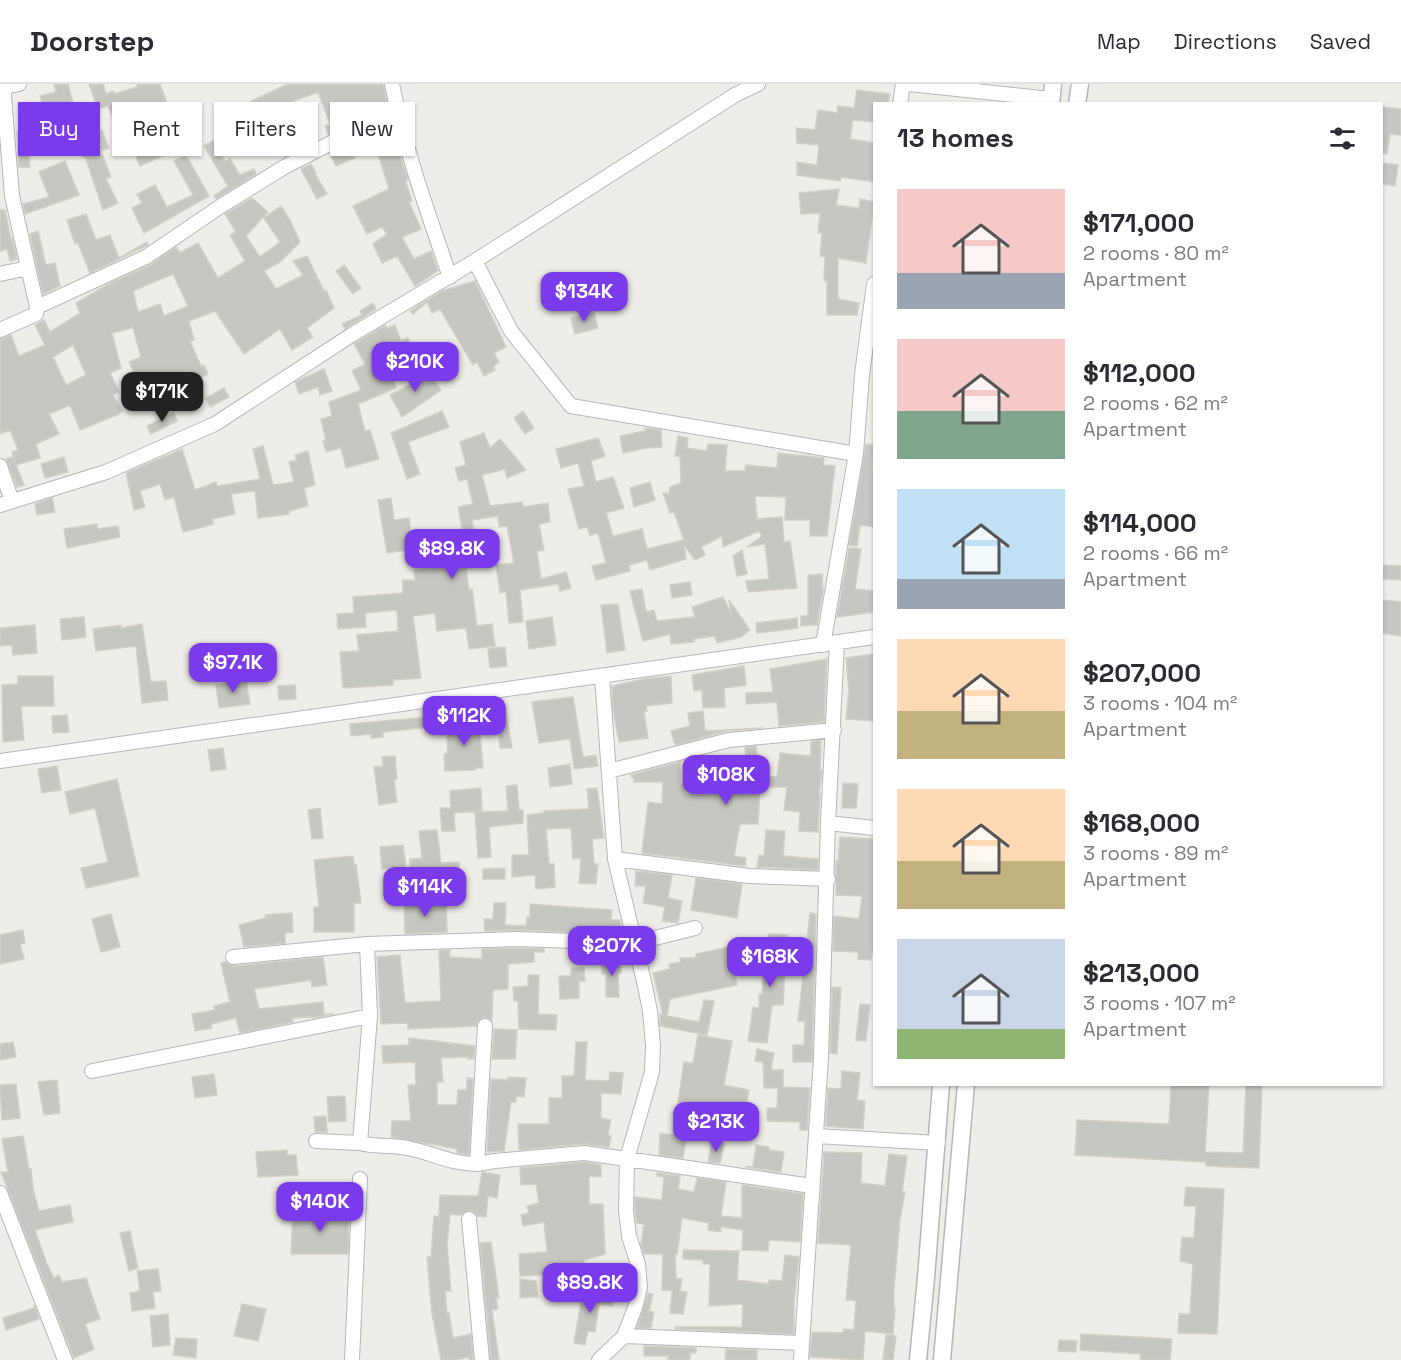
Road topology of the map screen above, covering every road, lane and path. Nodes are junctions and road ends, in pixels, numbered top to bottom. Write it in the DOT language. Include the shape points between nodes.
graph roads {
  1 [pos="18,84"];
  2 [pos="392,84"];
  3 [pos="758,84"];
  4 [pos="903,84"];
  5 [pos="909,84"];
  6 [pos="1080,84"];
  7 [pos="2,87"];
  8 [pos="1052,95"];
  9 [pos="395,102"];
  10 [pos="900,102"];
  11 [pos="1077,102"];
  12 [pos="330,144"];
  13 [pos="410,156"];
  14 [pos="6,198"];
  15 [pos="475,261"];
  16 [pos="28,268"];
  17 [pos="0,274"];
  18 [pos="450,277"];
  19 [pos="873,299"];
  20 [pos="37,307"];
  21 [pos="0,330"];
  22 [pos="868,376"];
  23 [pos="856,454"];
  24 [pos="0,466"];
  25 [pos="6,503"];
  26 [pos="873,637"];
  27 [pos="830,644"];
  28 [pos="602,676"];
  29 [pos="834,730"];
  30 [pos="0,761"];
  31 [pos="609,771"];
  32 [pos="828,823"];
  33 [pos="873,828"];
  34 [pos="615,859"];
  35 [pos="828,879"];
  36 [pos="695,928"];
  37 [pos="635,943"];
  38 [pos="367,944"];
  39 [pos="233,957"];
  40 [pos="370,1016"];
  41 [pos="485,1026"];
  42 [pos="92,1071"];
  43 [pos="941,1086"];
  44 [pos="966,1086"];
  45 [pos="816,1136"];
  46 [pos="316,1140"];
  47 [pos="360,1143"];
  48 [pos="938,1143"];
  49 [pos="627,1158"];
  50 [pos="477,1164"];
  51 [pos="360,1179"];
  52 [pos="812,1186"];
  53 [pos="0,1193"];
  54 [pos="469,1219"];
  55 [pos="624,1336"];
  56 [pos="802,1343"];
  57 [pos="65,1360"];
  58 [pos="352,1360"];
  59 [pos="482,1360"];
  60 [pos="599,1360"];
  61 [pos="801,1360"];
  62 [pos="918,1360"];
  63 [pos="942,1360"];
  1 -- 7 [label="street"];
  2 -- 9 [label="street"];
  3 -- 15 [label="street" via="735,94"];
  4 -- 10 [label="street"];
  5 -- 8 [label="street"];
  6 -- 11 [label="street"];
  7 -- 14 [label="street"];
  12 -- 20 [label="street" via="286,166 146,256"];
  13 -- 18 [label="street"];
  14 -- 16 [label="street"];
  15 -- 18 [label="street"];
  15 -- 23 [label="street" via="511,331 571,406"];
  16 -- 17 [label="street"];
  16 -- 20 [label="street"];
  18 -- 25 [label="street" via="214,424 106,472"];
  19 -- 22 [label="street"];
  20 -- 21 [label="street" via="36,314"];
  22 -- 23 [label="street"];
  23 -- 27 [label="street"];
  24 -- 25 [label="street"];
  26 -- 27 [label="street"];
  27 -- 28 [label="street"];
  27 -- 29 [label="street"];
  28 -- 30 [label="street"];
  28 -- 31 [label="street"];
  29 -- 31 [label="street" via="729,740"];
  29 -- 32 [label="street"];
  31 -- 34 [label="street"];
  32 -- 33 [label="street"];
  32 -- 35 [label="street"];
  34 -- 35 [label="street" via="749,876"];
  34 -- 37 [label="street"];
  35 -- 45 [label="street"];
  36 -- 37 [label="street"];
  37 -- 38 [label="street" via="516,939"];
  37 -- 49 [label="street" via="650,1011 653,1046 652,1072"];
  38 -- 39 [label="street"];
  38 -- 40 [label="street"];
  40 -- 42 [label="street"];
  40 -- 47 [label="street"];
  41 -- 50 [label="street"];
  43 -- 48 [label="street"];
  44 -- 63 [label="street"];
  45 -- 48 [label="street"];
  45 -- 52 [label="street"];
  46 -- 47 [label="street"];
  47 -- 50 [label="street" via="410,1148 460,1164"];
  48 -- 62 [label="street"];
  49 -- 50 [label="street" via="584,1153"];
  49 -- 52 [label="street"];
  49 -- 55 [label="street" via="626,1210 640,1287"];
  51 -- 58 [label="street"];
  52 -- 56 [label="street"];
  53 -- 57 [label="street"];
  54 -- 59 [label="street"];
  55 -- 56 [label="street"];
  55 -- 60 [label="street"];
  56 -- 61 [label="street"];
}
